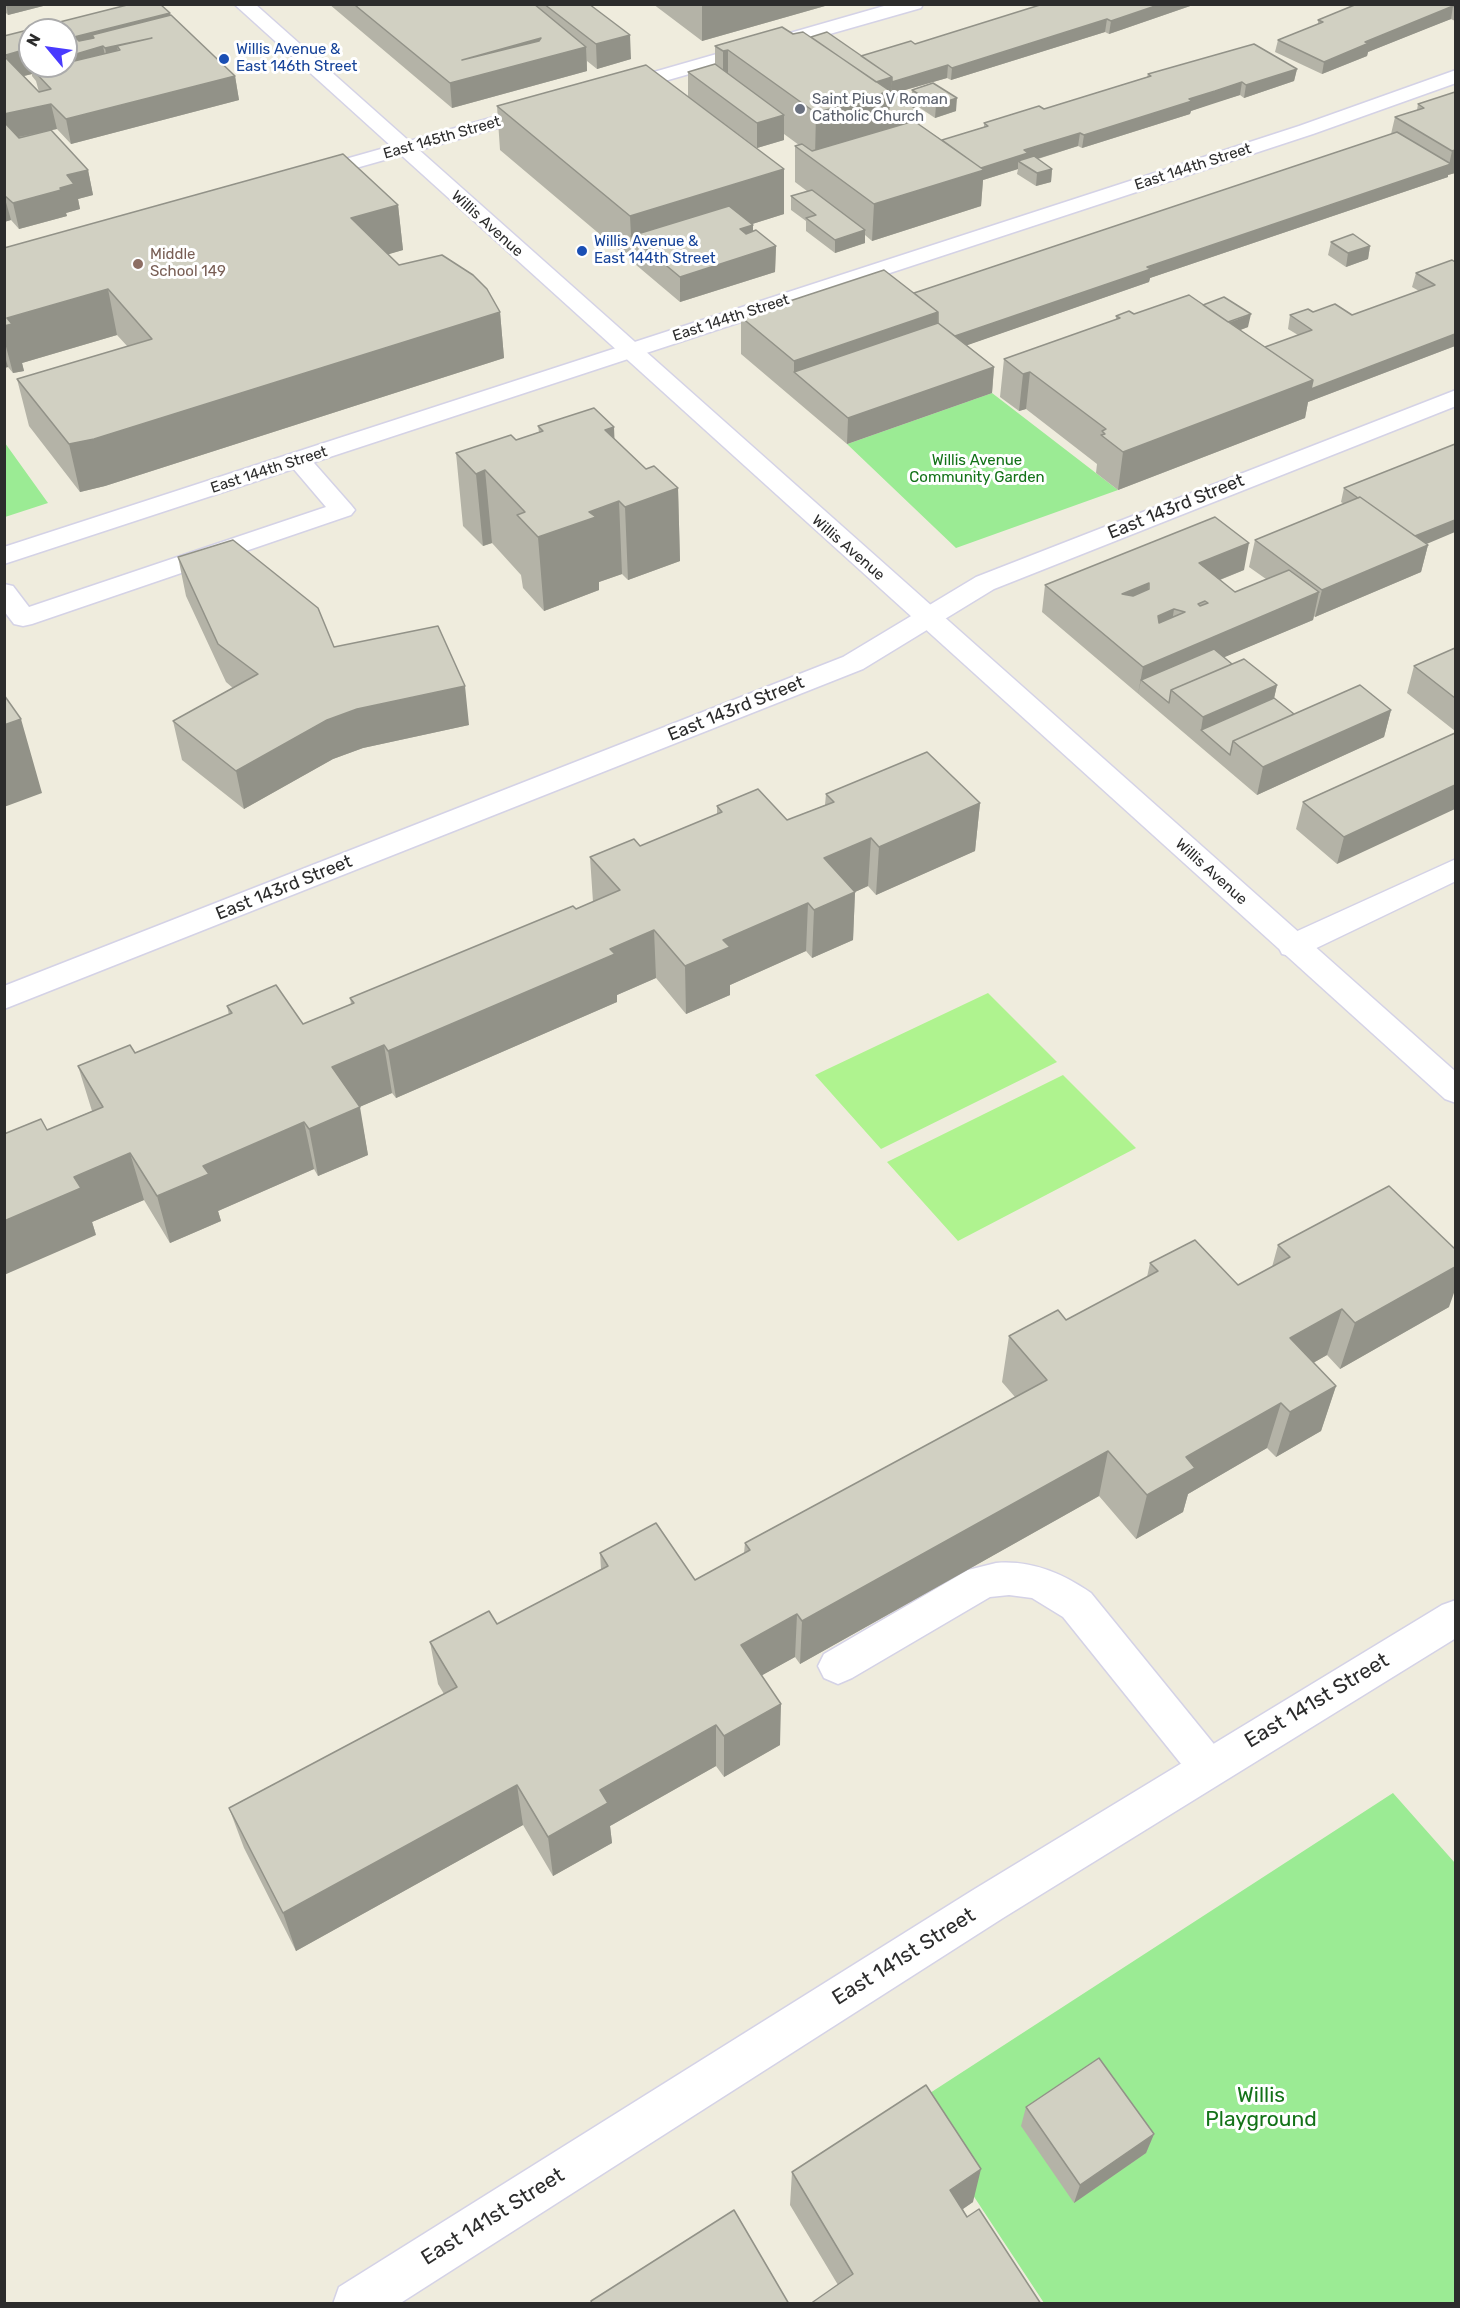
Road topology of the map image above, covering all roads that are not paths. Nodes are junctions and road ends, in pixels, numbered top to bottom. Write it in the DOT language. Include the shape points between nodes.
graph roads {
  1 [pos="243,4"];
  2 [pos="915,4"];
  3 [pos="1455,76"];
  4 [pos="595,95"];
  5 [pos="560,105"];
  6 [pos="404,149"];
  7 [pos="290,181"];
  8 [pos="629,352"];
  9 [pos="1455,397"];
  10 [pos="298,460"];
  11 [pos="4,556"];
  12 [pos="4,592"];
  13 [pos="928,618"];
  14 [pos="1455,869"];
  15 [pos="1293,946"];
  16 [pos="4,998"];
  17 [pos="1455,1091"];
  18 [pos="1455,1617"];
  19 [pos="838,1666"];
  20 [pos="1208,1767"];
  21 [pos="356,2304"];
  1 -- 6 [label="street, Willis Avenue"];
  2 -- 4 [label="street"];
  3 -- 8 [label="street, East 144th Street" via="1306,130"];
  5 -- 6 [label="street, East 145th Street"];
  6 -- 7 [label="street, East 145th Street"];
  6 -- 8 [label="street, Willis Avenue"];
  8 -- 10 [label="street, East 144th Street"];
  8 -- 13 [label="street, Willis Avenue"];
  9 -- 13 [label="street, East 143rd Street" via="985,583"];
  10 -- 11 [label="street, East 144th Street"];
  10 -- 12 [label="street" via="342,510 23,618"];
  13 -- 15 [label="street, Willis Avenue"];
  13 -- 16 [label="street, East 143rd Street" via="853,663"];
  14 -- 15 [label="street"];
  15 -- 17 [label="street, Willis Avenue"];
  18 -- 20 [label="street, East 141st Street"];
  19 -- 20 [label="street" via="982,1582 1024,1579 1053,1588 1077,1605"];
  20 -- 21 [label="street, East 141st Street"];
}
